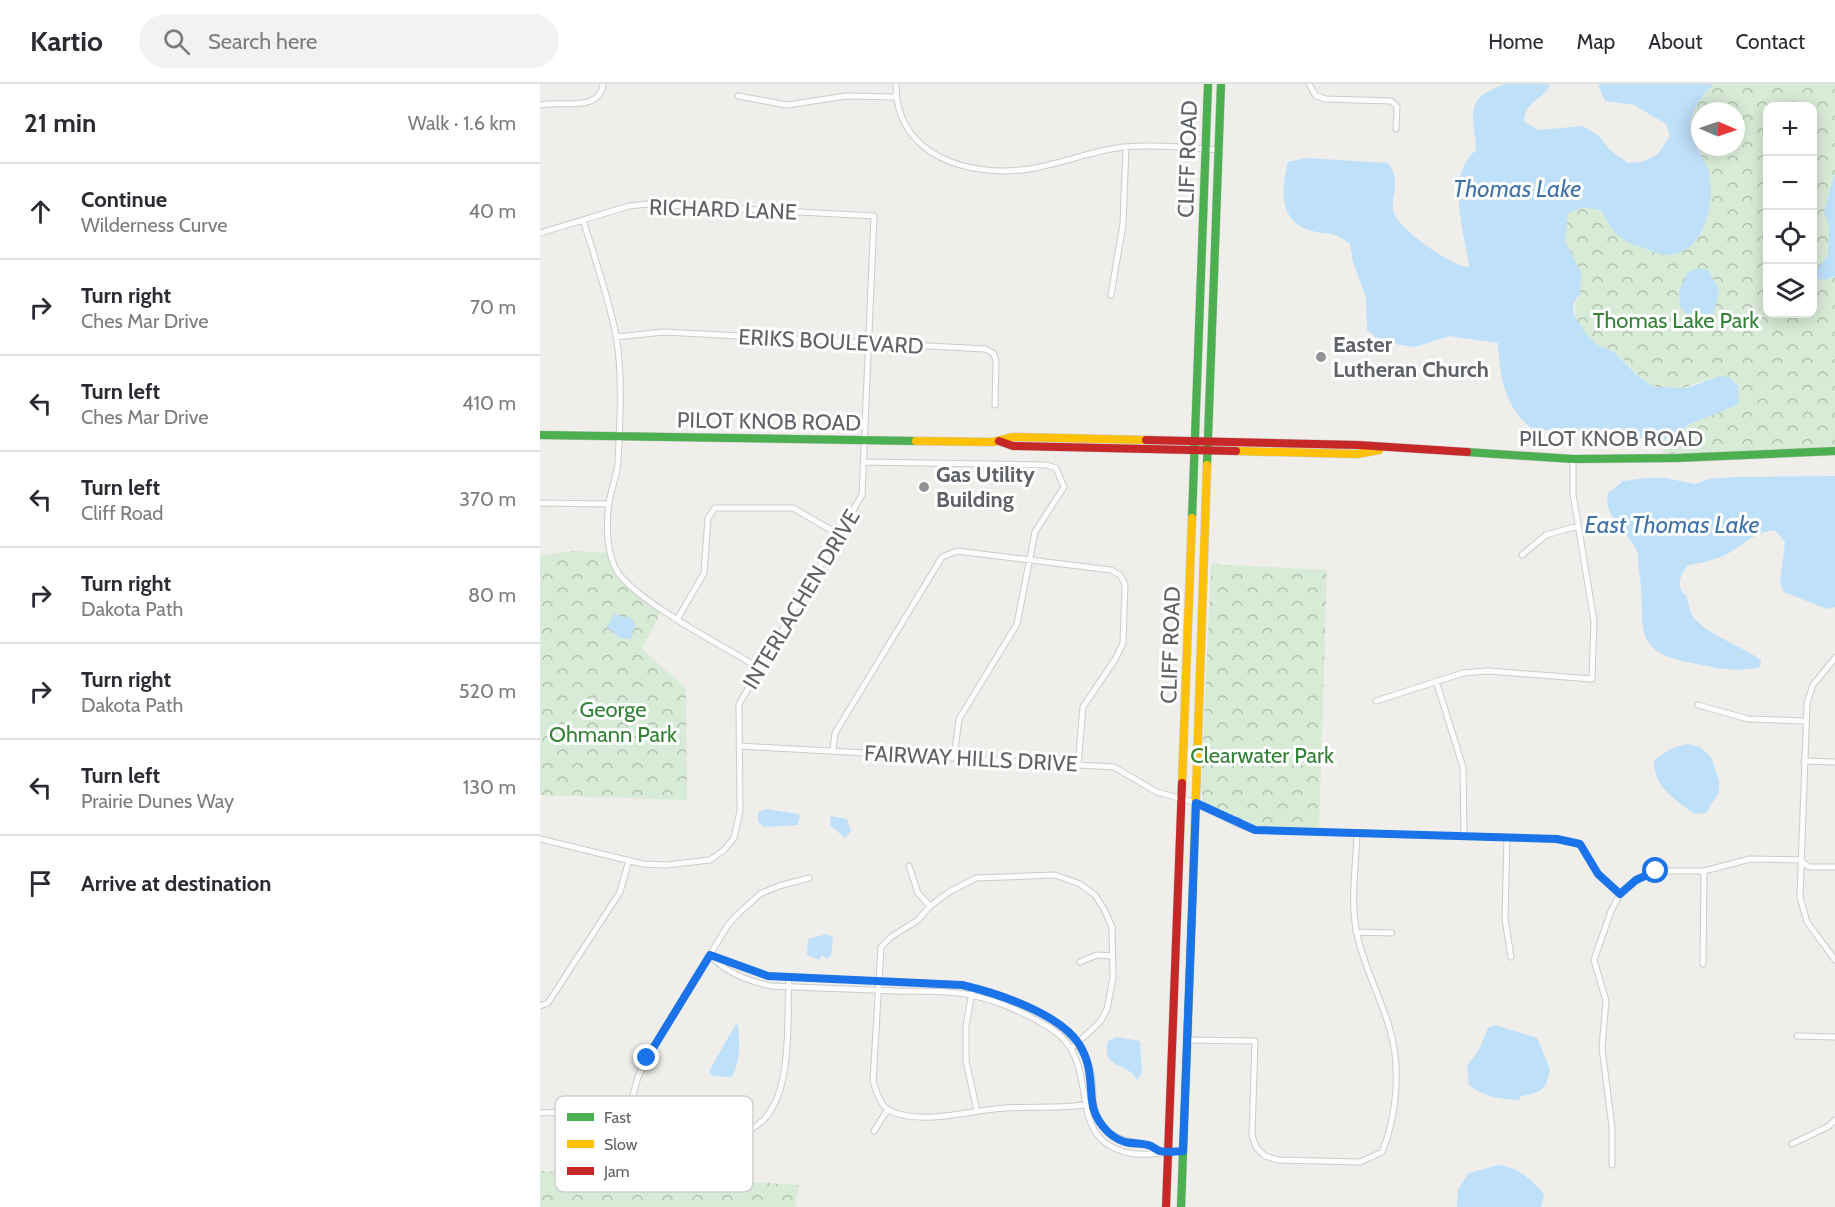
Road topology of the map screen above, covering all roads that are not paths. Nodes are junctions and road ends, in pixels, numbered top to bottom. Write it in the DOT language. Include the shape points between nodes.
graph roads {
  1 [pos="603,84"];
  2 [pos="896,84"];
  3 [pos="1208,84"];
  4 [pos="1221,84"];
  5 [pos="1309,84"];
  6 [pos="738,96"];
  7 [pos="896,96"];
  8 [pos="540,105"];
  9 [pos="1396,129"];
  10 [pos="1126,147"];
  11 [pos="1206,149"];
  12 [pos="1218,150"];
  13 [pos="873,216"];
  14 [pos="583,220"];
  15 [pos="540,233"];
  16 [pos="1111,294"];
  17 [pos="616,337"];
  18 [pos="867,343"];
  19 [pos="994,405"];
  20 [pos="540,435"];
  21 [pos="619,436"];
  22 [pos="864,440"];
  23 [pos="1195,440"];
  24 [pos="1208,440"];
  25 [pos="998,441"];
  26 [pos="1386,448"];
  27 [pos="1195,451"];
  28 [pos="1208,451"];
  29 [pos="1835,451"];
  30 [pos="1573,459"];
  31 [pos="863,462"];
  32 [pos="540,503"];
  33 [pos="609,504"];
  34 [pos="1578,526"];
  35 [pos="840,535"];
  36 [pos="1522,555"];
  37 [pos="1028,560"];
  38 [pos="678,618"];
  39 [pos="1835,658"];
  40 [pos="759,668"];
  41 [pos="1436,681"];
  42 [pos="1376,701"];
  43 [pos="1698,705"];
  44 [pos="1805,722"];
  45 [pos="739,746"];
  46 [pos="833,750"];
  47 [pos="954,758"];
  48 [pos="1804,761"];
  49 [pos="1835,762"];
  50 [pos="1078,764"];
  51 [pos="1182,799"];
  52 [pos="1196,803"];
  53 [pos="1357,834"];
  54 [pos="1464,836"];
  55 [pos="1507,838"];
  56 [pos="540,839"];
  57 [pos="629,860"];
  58 [pos="1800,860"];
  59 [pos="909,866"];
  60 [pos="1835,867"];
  61 [pos="1704,871"];
  62 [pos="809,878"];
  63 [pos="1620,894"];
  64 [pos="930,906"];
  65 [pos="1356,932"];
  66 [pos="1392,933"];
  67 [pos="710,955"];
  68 [pos="1112,956"];
  69 [pos="1511,957"];
  70 [pos="1835,960"];
  71 [pos="1080,962"];
  72 [pos="1703,964"];
  73 [pos="789,978"];
  74 [pos="878,982"];
  75 [pos="788,986"];
  76 [pos="973,988"];
  77 [pos="878,990"];
  78 [pos="972,995"];
  79 [pos="540,1006"];
  80 [pos="1797,1036"];
  81 [pos="1835,1037"];
  82 [pos="1186,1040"];
  83 [pos="1078,1043"];
  84 [pos="1072,1048"];
  85 [pos="633,1096"];
  86 [pos="1092,1104"];
  87 [pos="1084,1105"];
  88 [pos="888,1110"];
  89 [pos="976,1111"];
  90 [pos="555,1112"];
  91 [pos="540,1113"];
  92 [pos="1835,1120"];
  93 [pos="753,1127"];
  94 [pos="873,1131"];
  95 [pos="1792,1144"];
  96 [pos="1158,1151"];
  97 [pos="1168,1151"];
  98 [pos="1183,1151"];
  99 [pos="1612,1166"];
  100 [pos="1166,1207"];
  101 [pos="1181,1207"];
  1 -- 8 [label="street" via="599,96 591,102"];
  2 -- 7 [label="street"];
  3 -- 11 [label="main road, CLIFF ROAD"];
  4 -- 12 [label="main road, CLIFF ROAD"];
  5 -- 9 [label="street" via="1316,96 1326,99 1390,101 1397,107"];
  6 -- 7 [label="street" via="787,105 846,96"];
  7 -- 10 [label="street" via="903,121 917,142 936,157 960,166 1029,169"];
  10 -- 11 [label="street"];
  10 -- 16 [label="street" via="1123,224"];
  11 -- 12 [label="street"];
  11 -- 23 [label="main road, CLIFF ROAD"];
  12 -- 24 [label="main road, CLIFF ROAD"];
  13 -- 14 [label="street, RICHARD LANE" via="648,204"];
  13 -- 18 [label="street, INTERLACHEN DRIVE"];
  14 -- 15 [label="street, RICHARD LANE"];
  14 -- 17 [label="street"];
  17 -- 18 [label="street, ERIKS BOULEVARD" via="664,332"];
  17 -- 21 [label="street"];
  18 -- 19 [label="street, ERIKS BOULEVARD" via="993,353"];
  18 -- 22 [label="street, INTERLACHEN DRIVE"];
  20 -- 21 [label="main road, PILOT KNOB ROAD"];
  21 -- 22 [label="main road, PILOT KNOB ROAD"];
  21 -- 33 [label="street"];
  22 -- 25 [label="main road, PILOT KNOB ROAD"];
  22 -- 31 [label="street, INTERLACHEN DRIVE"];
  23 -- 24 [label="main road, PILOT KNOB ROAD"];
  23 -- 25 [label="main road, PILOT KNOB ROAD" via="1013,437"];
  23 -- 27 [label="main road, CLIFF ROAD"];
  24 -- 26 [label="main road, PILOT KNOB ROAD"];
  24 -- 28 [label="main road, CLIFF ROAD"];
  25 -- 27 [label="main road, PILOT KNOB ROAD" via="1013,446"];
  26 -- 28 [label="main road, PILOT KNOB ROAD" via="1357,454"];
  26 -- 30 [label="main road, PILOT KNOB ROAD"];
  27 -- 28 [label="main road, PILOT KNOB ROAD"];
  27 -- 51 [label="main road, CLIFF ROAD"];
  28 -- 52 [label="main road, CLIFF ROAD"];
  29 -- 30 [label="main road, PILOT KNOB ROAD"];
  30 -- 34 [label="street"];
  31 -- 35 [label="street, INTERLACHEN DRIVE" via="862,495"];
  31 -- 37 [label="street" via="1056,468 1064,487 1035,532"];
  32 -- 33 [label="street"];
  33 -- 38 [label="street" via="609,545 618,572 636,592"];
  34 -- 36 [label="street" via="1546,535"];
  34 -- 41 [label="street" via="1594,621 1592,679 1488,671"];
  35 -- 38 [label="street" via="793,508 714,508 708,518 704,573"];
  35 -- 40 [label="street, INTERLACHEN DRIVE"];
  37 -- 46 [label="street" via="957,551 942,557 835,733"];
  37 -- 47 [label="street" via="1017,624 959,719"];
  37 -- 50 [label="street" via="1111,570 1125,584 1123,643 1083,707"];
  38 -- 40 [label="street"];
  39 -- 44 [label="street" via="1813,685"];
  40 -- 45 [label="street, INTERLACHEN DRIVE" via="739,704"];
  41 -- 42 [label="street"];
  41 -- 54 [label="street" via="1463,767"];
  43 -- 44 [label="street" via="1748,719"];
  44 -- 48 [label="street"];
  45 -- 46 [label="street, FAIRWAY HILLS DRIVE"];
  45 -- 57 [label="street, INTERLACHEN DRIVE" via="739,825 724,850 710,860 688,863 666,865"];
  46 -- 47 [label="street, FAIRWAY HILLS DRIVE"];
  47 -- 50 [label="street, FAIRWAY HILLS DRIVE"];
  48 -- 49 [label="street"];
  48 -- 58 [label="street"];
  50 -- 51 [label="street, FAIRWAY HILLS DRIVE" via="1114,767 1157,792"];
  51 -- 52 [label="street, FAIRWAY HILLS DRIVE"];
  51 -- 97 [label="main road, CLIFF ROAD"];
  52 -- 53 [label="street, FAIRWAY HILLS DRIVE" via="1255,830"];
  52 -- 82 [label="main road, CLIFF ROAD"];
  53 -- 54 [label="street, FAIRWAY HILLS DRIVE"];
  53 -- 65 [label="street"];
  54 -- 55 [label="street, FAIRWAY HILLS DRIVE"];
  55 -- 63 [label="street, FAIRWAY HILLS DRIVE" via="1557,839 1580,844 1598,874"];
  55 -- 69 [label="street" via="1505,919"];
  56 -- 57 [label="street, INTERLACHEN DRIVE"];
  57 -- 79 [label="street" via="620,892 548,1003"];
  58 -- 60 [label="street" via="1809,867"];
  58 -- 61 [label="street" via="1750,859"];
  58 -- 70 [label="street" via="1800,897 1808,922"];
  59 -- 64 [label="street" via="918,893"];
  61 -- 63 [label="street" via="1656,871 1636,880"];
  61 -- 72 [label="street"];
  62 -- 67 [label="street" via="760,894 728,925"];
  63 -- 99 [label="street" via="1594,960 1606,1001 1602,1048 1612,1127"];
  64 -- 68 [label="street" via="976,878 1055,875 1080,884 1095,895 1112,927"];
  64 -- 74 [label="street" via="918,920 881,947"];
  65 -- 66 [label="street"];
  65 -- 82 [label="street" via="1390,1030 1396,1061 1395,1090 1382,1152 1360,1162 1278,1160 1265,1156 1252,1135 1255,1041"];
  67 -- 73 [label="street" via="750,971"];
  67 -- 75 [label="street" via="718,965 742,978"];
  67 -- 85 [label="street" via="647,1058"];
  68 -- 71 [label="street"];
  68 -- 83 [label="street" via="1113,978 1107,1009 1100,1022"];
  73 -- 74 [label="street"];
  73 -- 75 [label="street"];
  74 -- 76 [label="street"];
  74 -- 77 [label="street"];
  75 -- 77 [label="street"];
  75 -- 93 [label="street" via="783,1086 774,1108"];
  76 -- 78 [label="street"];
  76 -- 83 [label="street" via="1050,1018"];
  77 -- 78 [label="street"];
  77 -- 88 [label="street" via="873,1081 878,1098"];
  78 -- 84 [label="street" via="1045,1025"];
  78 -- 89 [label="street" via="966,1026 966,1061"];
  80 -- 81 [label="street"];
  82 -- 98 [label="main road, CLIFF ROAD"];
  83 -- 84 [label="street"];
  83 -- 86 [label="street" via="1092,1077"];
  84 -- 87 [label="street" via="1081,1067"];
  86 -- 87 [label="street"];
  86 -- 96 [label="street" via="1110,1134 1123,1142 1150,1145"];
  87 -- 89 [label="street"];
  87 -- 96 [label="street" via="1094,1128 1109,1144 1131,1153 1147,1155"];
  88 -- 89 [label="street" via="921,1116"];
  88 -- 94 [label="street"];
  90 -- 91 [label="street"];
  92 -- 95 [label="street"];
  96 -- 97 [label="street"];
  97 -- 98 [label="street"];
  97 -- 100 [label="main road, CLIFF ROAD"];
  98 -- 101 [label="main road, CLIFF ROAD"];
}
